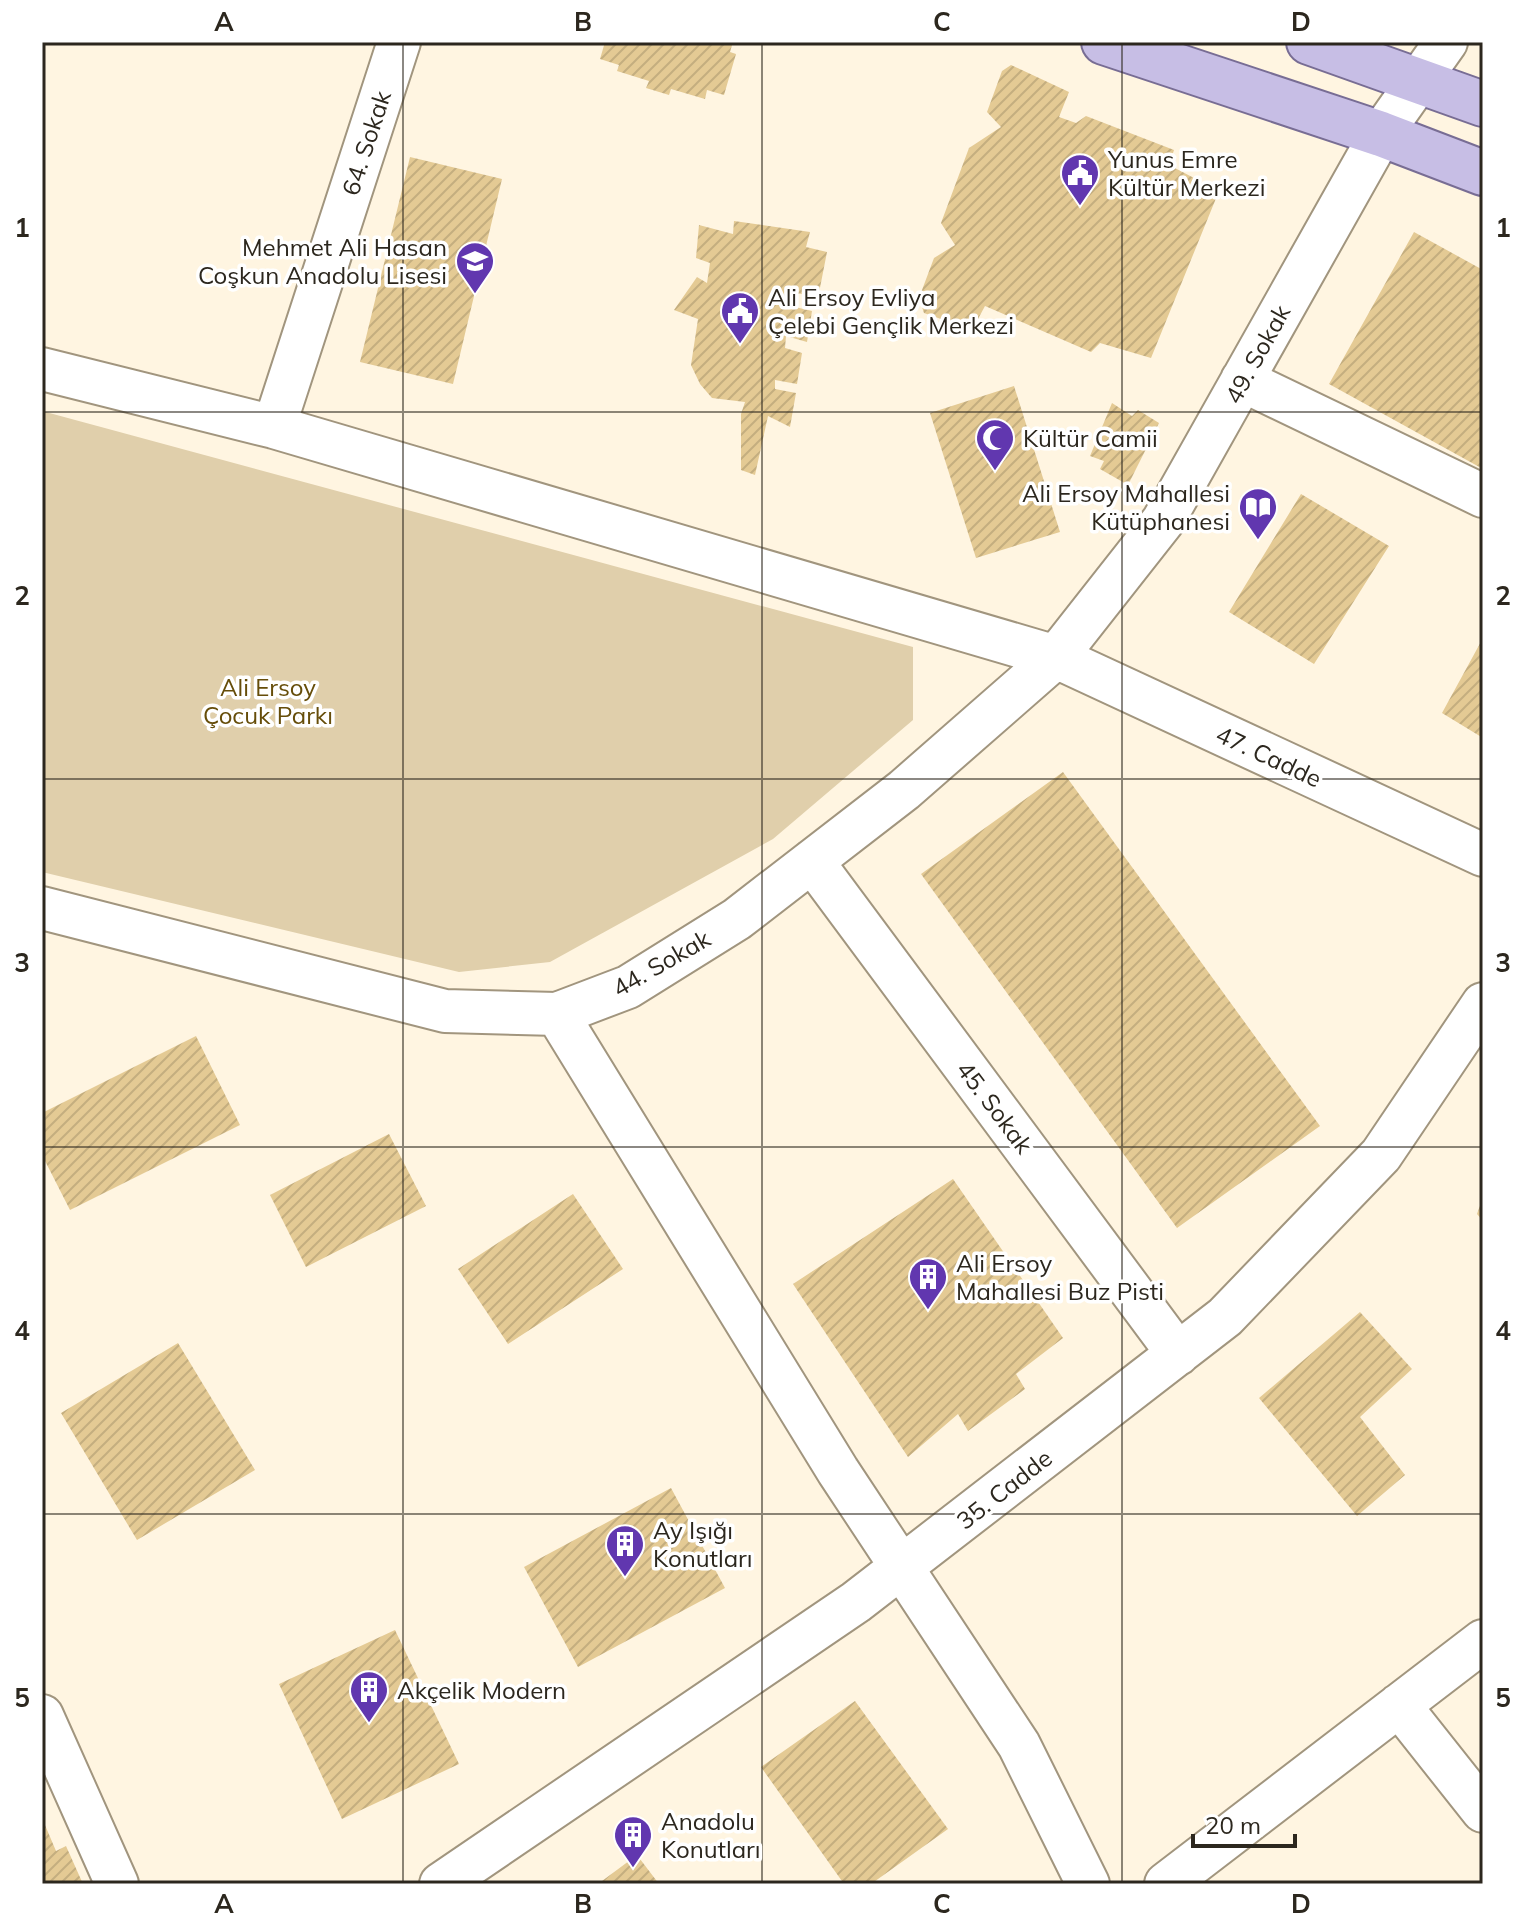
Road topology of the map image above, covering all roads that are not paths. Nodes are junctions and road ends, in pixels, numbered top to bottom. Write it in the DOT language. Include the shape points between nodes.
graph roads {
  1 [pos="399,42"];
  2 [pos="1104,42"];
  3 [pos="1309,42"];
  4 [pos="1446,42"];
  5 [pos="1419,83"];
  6 [pos="1483,104"];
  7 [pos="1381,134"];
  8 [pos="1483,173"];
  9 [pos="42,369"];
  10 [pos="1242,380"];
  11 [pos="274,427"];
  12 [pos="1483,496"];
  13 [pos="1056,657"];
  14 [pos="1483,855"];
  15 [pos="812,861"];
  16 [pos="42,908"];
  17 [pos="1483,1004"];
  18 [pos="557,1014"];
  19 [pos="1178,1354"];
  20 [pos="901,1570"];
  21 [pos="1483,1641"];
  22 [pos="1399,1705"];
  23 [pos="42,1716"];
  24 [pos="1483,1811"];
  25 [pos="117,1884"];
  26 [pos="441,1884"];
  27 [pos="1088,1884"];
  28 [pos="1166,1884"];
  1 -- 11 [label="street, 64. Sokak"];
  2 -- 7 [label="main road"];
  3 -- 5 [label="main road"];
  4 -- 5 [label="street, 49. Sokak"];
  5 -- 6 [label="main road"];
  5 -- 7 [label="street, 49. Sokak"];
  7 -- 8 [label="main road"];
  7 -- 10 [label="street, 49. Sokak"];
  9 -- 11 [label="street, 47. Cadde"];
  10 -- 12 [label="street"];
  10 -- 13 [label="street, 49. Sokak" via="1163,521"];
  11 -- 13 [label="street, 47. Cadde"];
  13 -- 14 [label="street, 47. Cadde"];
  13 -- 15 [label="street, 44. Sokak" via="904,790"];
  15 -- 18 [label="street, 44. Sokak" via="737,919 628,987"];
  15 -- 19 [label="street, 45. Sokak"];
  16 -- 18 [label="street, 44. Sokak" via="445,1011"];
  17 -- 19 [label="street, 35. Cadde" via="1381,1155 1225,1317"];
  18 -- 20 [label="street"];
  19 -- 20 [label="street, 35. Cadde"];
  20 -- 26 [label="street, 35. Cadde"];
  20 -- 27 [label="street" via="1019,1745"];
  21 -- 22 [label="street"];
  22 -- 24 [label="street"];
  22 -- 28 [label="street"];
  23 -- 25 [label="street"];
}
